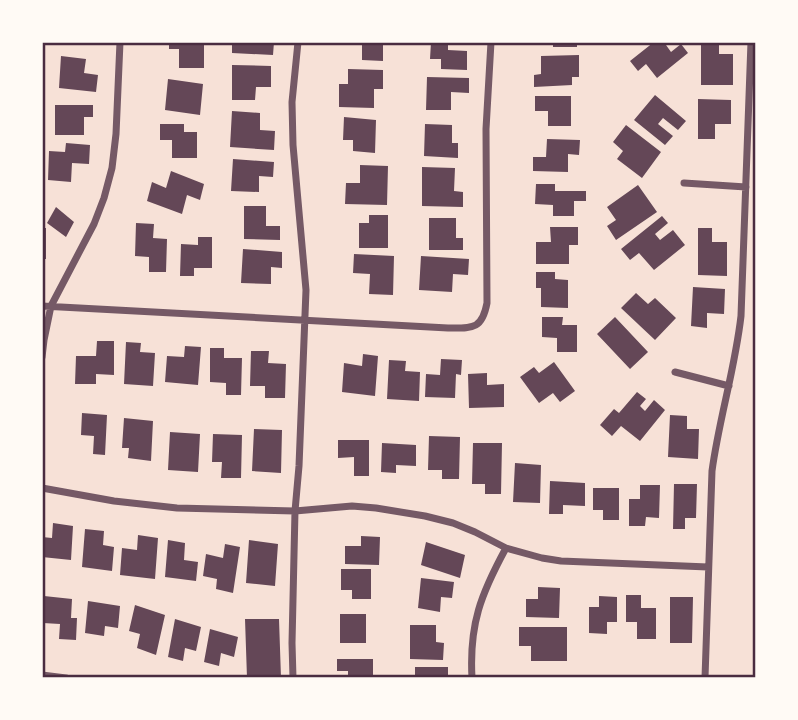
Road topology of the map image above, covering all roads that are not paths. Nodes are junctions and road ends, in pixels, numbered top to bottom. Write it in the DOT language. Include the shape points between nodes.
graph roads {
  1 [pos="120,42"];
  2 [pos="298,42"];
  3 [pos="491,42"];
  4 [pos="751,42"];
  5 [pos="684,183"];
  6 [pos="746,187"];
  7 [pos="42,306"];
  8 [pos="51,306"];
  9 [pos="305,320"];
  10 [pos="42,357"];
  11 [pos="676,372"];
  12 [pos="729,386"];
  13 [pos="42,488"];
  14 [pos="295,511"];
  15 [pos="506,548"];
  16 [pos="708,567"];
  17 [pos="42,675"];
  18 [pos="66,678"];
  19 [pos="293,678"];
  20 [pos="472,678"];
  21 [pos="705,678"];
  1 -- 8 [label="street" via="116,134 104,198"];
  2 -- 9 [label="street" via="293,145"];
  3 -- 9 [label="street" via="485,316 465,328"];
  4 -- 6 [label="street"];
  5 -- 6 [label="street"];
  6 -- 12 [label="street" via="741,316"];
  7 -- 8 [label="street"];
  8 -- 9 [label="street"];
  8 -- 10 [label="street"];
  9 -- 14 [label="street"];
  11 -- 12 [label="street"];
  12 -- 16 [label="street" via="712,471"];
  13 -- 14 [label="street" via="149,506"];
  14 -- 15 [label="street" via="352,506 425,516 453,523"];
  14 -- 19 [label="street"];
  15 -- 16 [label="street" via="561,561"];
  15 -- 20 [label="street" via="476,614"];
  16 -- 21 [label="street"];
  17 -- 18 [label="street"];
}
